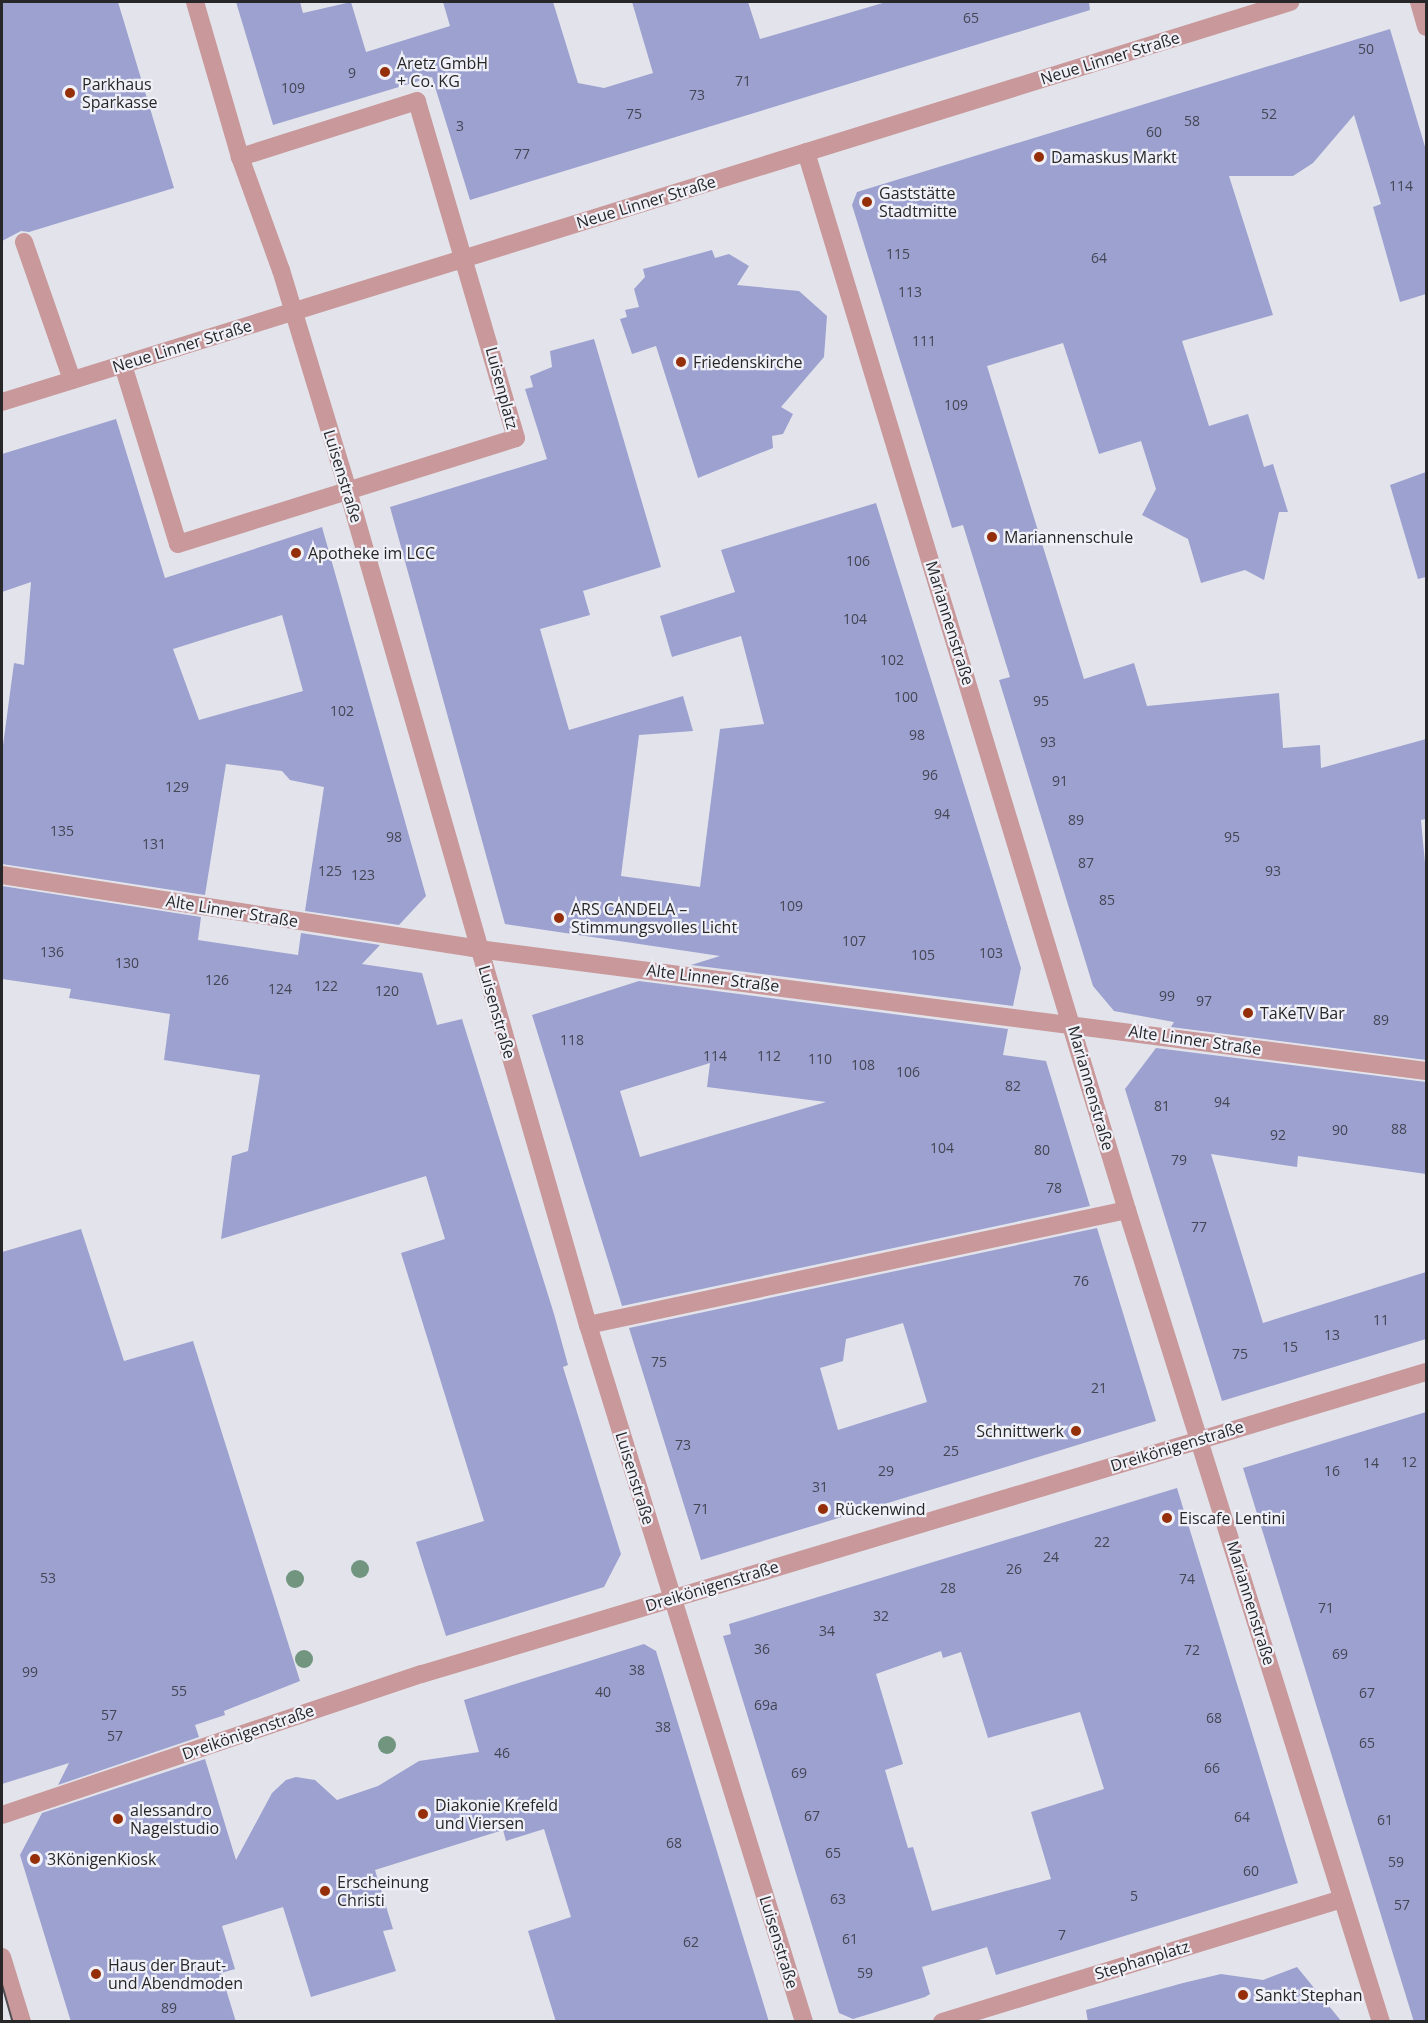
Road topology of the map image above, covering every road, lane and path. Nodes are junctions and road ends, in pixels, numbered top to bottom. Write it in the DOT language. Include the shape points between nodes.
graph roads {
  1 [pos="195,2"];
  2 [pos="1290,2"];
  3 [pos="1419,2"];
  4 [pos="1426,27"];
  5 [pos="806,152"];
  6 [pos="240,157"];
  7 [pos="24,242"];
  8 [pos="466,257"];
  9 [pos="294,312"];
  10 [pos="123,365"];
  11 [pos="72,380"];
  12 [pos="2,402"];
  13 [pos="348,491"];
  14 [pos="2,875"];
  15 [pos="478,949"];
  16 [pos="1072,1023"];
  17 [pos="1426,1071"];
  18 [pos="1127,1210"];
  19 [pos="588,1325"];
  20 [pos="1426,1372"];
  21 [pos="1201,1439"];
  22 [pos="672,1598"];
  23 [pos="2,1815"];
  24 [pos="1342,1899"];
  25 [pos="2,1957"];
  26 [pos="22,2022"];
  27 [pos="804,2022"];
  28 [pos="942,2022"];
  29 [pos="1381,2022"];
  1 -- 6 [label="street, Luisenstraße"];
  2 -- 5 [label="street, Neue Linner Straße"];
  3 -- 4 [label="street"];
  5 -- 8 [label="street, Neue Linner Straße"];
  5 -- 16 [label="street, Mariannenstraße"];
  6 -- 8 [label="street, Luisenplatz" via="417,101"];
  6 -- 9 [label="street, Luisenstraße"];
  7 -- 11 [label="street"];
  8 -- 9 [label="street, Neue Linner Straße"];
  8 -- 13 [label="street, Luisenplatz" via="516,438"];
  9 -- 10 [label="street, Neue Linner Straße"];
  9 -- 13 [label="street, Luisenstraße"];
  10 -- 11 [label="street, Neue Linner Straße"];
  10 -- 13 [label="street, Luisenplatz" via="178,544"];
  11 -- 12 [label="street, Neue Linner Straße"];
  13 -- 15 [label="street, Luisenstraße"];
  14 -- 15 [label="street, Alte Linner Straße"];
  15 -- 16 [label="street, Alte Linner Straße"];
  15 -- 19 [label="street, Luisenstraße"];
  16 -- 17 [label="street, Alte Linner Straße"];
  16 -- 18 [label="street, Mariannenstraße"];
  18 -- 19 [label="street"];
  18 -- 21 [label="street, Mariannenstraße"];
  19 -- 22 [label="street, Luisenstraße"];
  20 -- 21 [label="street, Dreikönigenstraße"];
  21 -- 22 [label="street, Dreikönigenstraße"];
  21 -- 24 [label="street, Mariannenstraße"];
  22 -- 23 [label="street, Dreikönigenstraße" via="371,1690"];
  22 -- 27 [label="street, Luisenstraße"];
  24 -- 28 [label="street, Stephanplatz"];
  24 -- 29 [label="street, Mariannenstraße"];
  25 -- 26 [label="street"];
}
